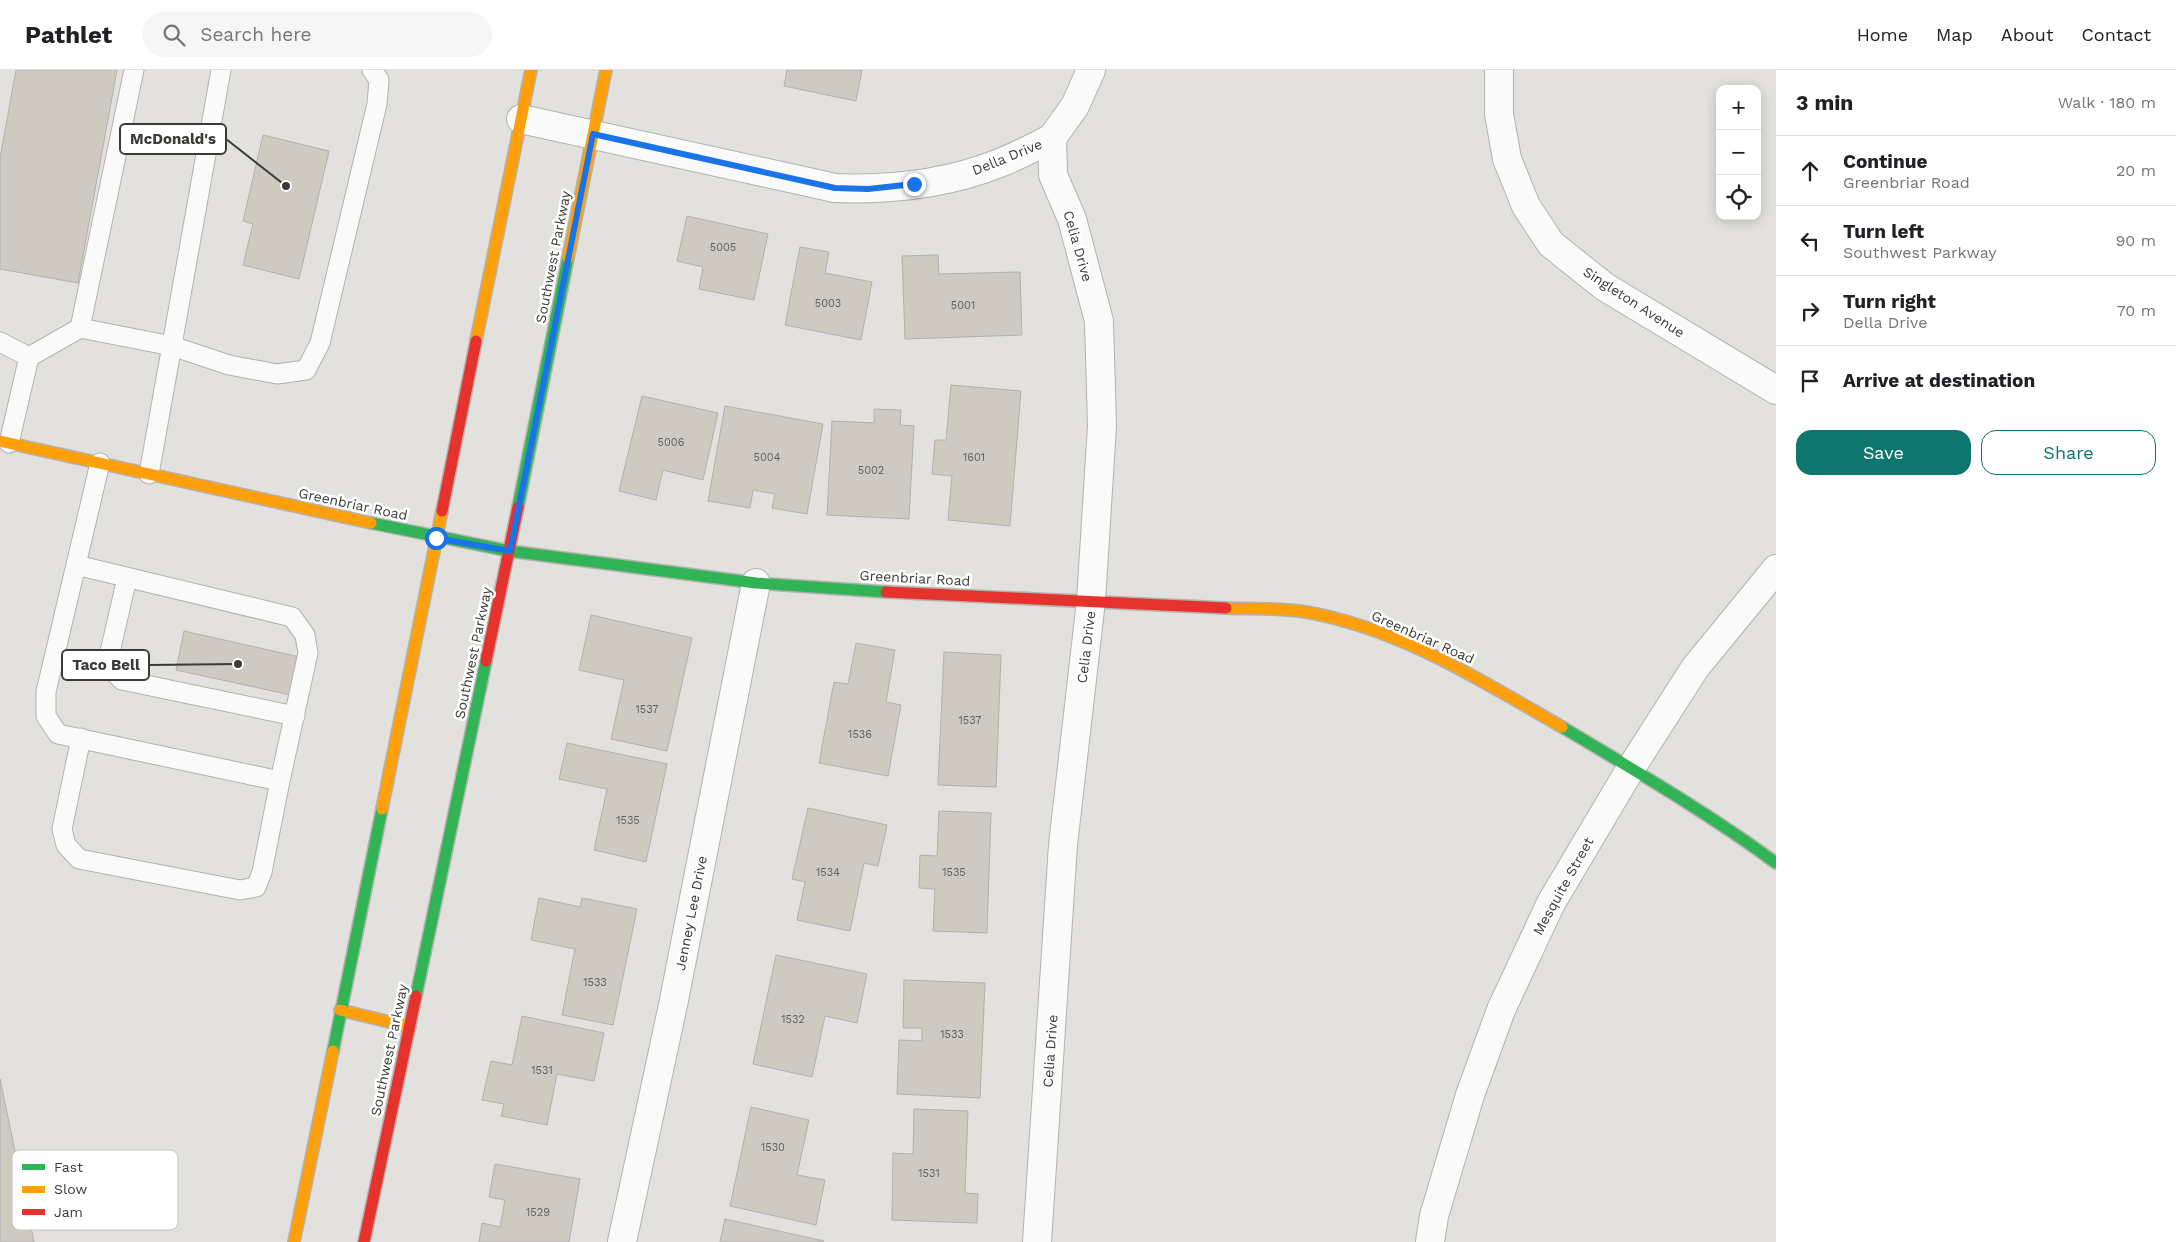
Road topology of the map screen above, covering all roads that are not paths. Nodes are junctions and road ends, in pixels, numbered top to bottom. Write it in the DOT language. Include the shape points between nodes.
graph roads {
  1 [pos="134,70"];
  2 [pos="221,70"];
  3 [pos="372,70"];
  4 [pos="531,70"];
  5 [pos="606,70"];
  6 [pos="1091,70"];
  7 [pos="1500,70"];
  8 [pos="521,119"];
  9 [pos="593,134"];
  10 [pos="1052,138"];
  11 [pos="80,328"];
  12 [pos="0,342"];
  13 [pos="172,346"];
  14 [pos="29,357"];
  15 [pos="1776,390"];
  16 [pos="4,442"];
  17 [pos="100,464"];
  18 [pos="149,474"];
  19 [pos="436,538"];
  20 [pos="510,551"];
  21 [pos="76,565"];
  22 [pos="1776,569"];
  23 [pos="127,578"];
  24 [pos="756,582"];
  25 [pos="1091,601"];
  26 [pos="295,716"];
  27 [pos="81,738"];
  28 [pos="1631,768"];
  29 [pos="280,781"];
  30 [pos="1776,863"];
  31 [pos="340,1010"];
  32 [pos="410,1027"];
  33 [pos="294,1242"];
  34 [pos="364,1242"];
  35 [pos="622,1242"];
  36 [pos="1037,1242"];
  37 [pos="1430,1242"];
  1 -- 11 [label="lane"];
  2 -- 13 [label="lane"];
  3 -- 13 [label="lane" via="379,80 377,104 320,343 306,370 277,374 229,365"];
  4 -- 8 [label="main road"];
  5 -- 9 [label="main road, Southwest Parkway"];
  6 -- 10 [label="street" via="1075,106"];
  7 -- 15 [label="street, Singleton Avenue" via="1499,114 1507,159 1526,206 1551,244 1605,287"];
  8 -- 9 [label="street, Della Drive"];
  8 -- 19 [label="main road"];
  9 -- 10 [label="street, Della Drive" via="835,188 868,189 956,177 997,164"];
  9 -- 20 [label="main road, Southwest Parkway"];
  10 -- 25 [label="street, Celia Drive" via="1053,175 1072,219 1099,321 1102,426"];
  11 -- 13 [label="lane"];
  11 -- 14 [label="lane"];
  12 -- 14 [label="lane"];
  13 -- 18 [label="lane"];
  14 -- 16 [label="lane"];
  16 -- 17 [label="main road, Greenbriar Road"];
  17 -- 18 [label="main road, Greenbriar Road"];
  17 -- 21 [label="lane"];
  18 -- 19 [label="main road, Greenbriar Road"];
  19 -- 20 [label="main road, Greenbriar Road"];
  19 -- 31 [label="main road"];
  20 -- 24 [label="main road, Greenbriar Road"];
  20 -- 32 [label="main road, Southwest Parkway"];
  21 -- 23 [label="lane"];
  21 -- 27 [label="lane" via="46,692 46,716 58,734"];
  22 -- 28 [label="street, Mesquite Street" via="1695,668"];
  23 -- 26 [label="lane" via="292,617 305,635 308,653"];
  23 -- 26 [label="lane" via="110,652 111,669 122,680"];
  24 -- 25 [label="main road, Greenbriar Road"];
  24 -- 35 [label="street, Jenney Lee Drive" via="673,1005"];
  25 -- 28 [label="main road, Greenbriar Road" via="1305,612 1375,629 1453,664"];
  25 -- 36 [label="street, Celia Drive" via="1063,845"];
  26 -- 29 [label="lane"];
  27 -- 29 [label="lane"];
  27 -- 29 [label="lane" via="62,829 66,845 79,859 240,890 256,887 262,872"];
  28 -- 30 [label="main road, Greenbriar Road"];
  28 -- 37 [label="street, Mesquite Street" via="1551,903 1501,1010 1470,1095 1434,1216"];
  31 -- 32 [label="main road"];
  31 -- 33 [label="main road"];
  32 -- 34 [label="main road, Southwest Parkway"];
}
